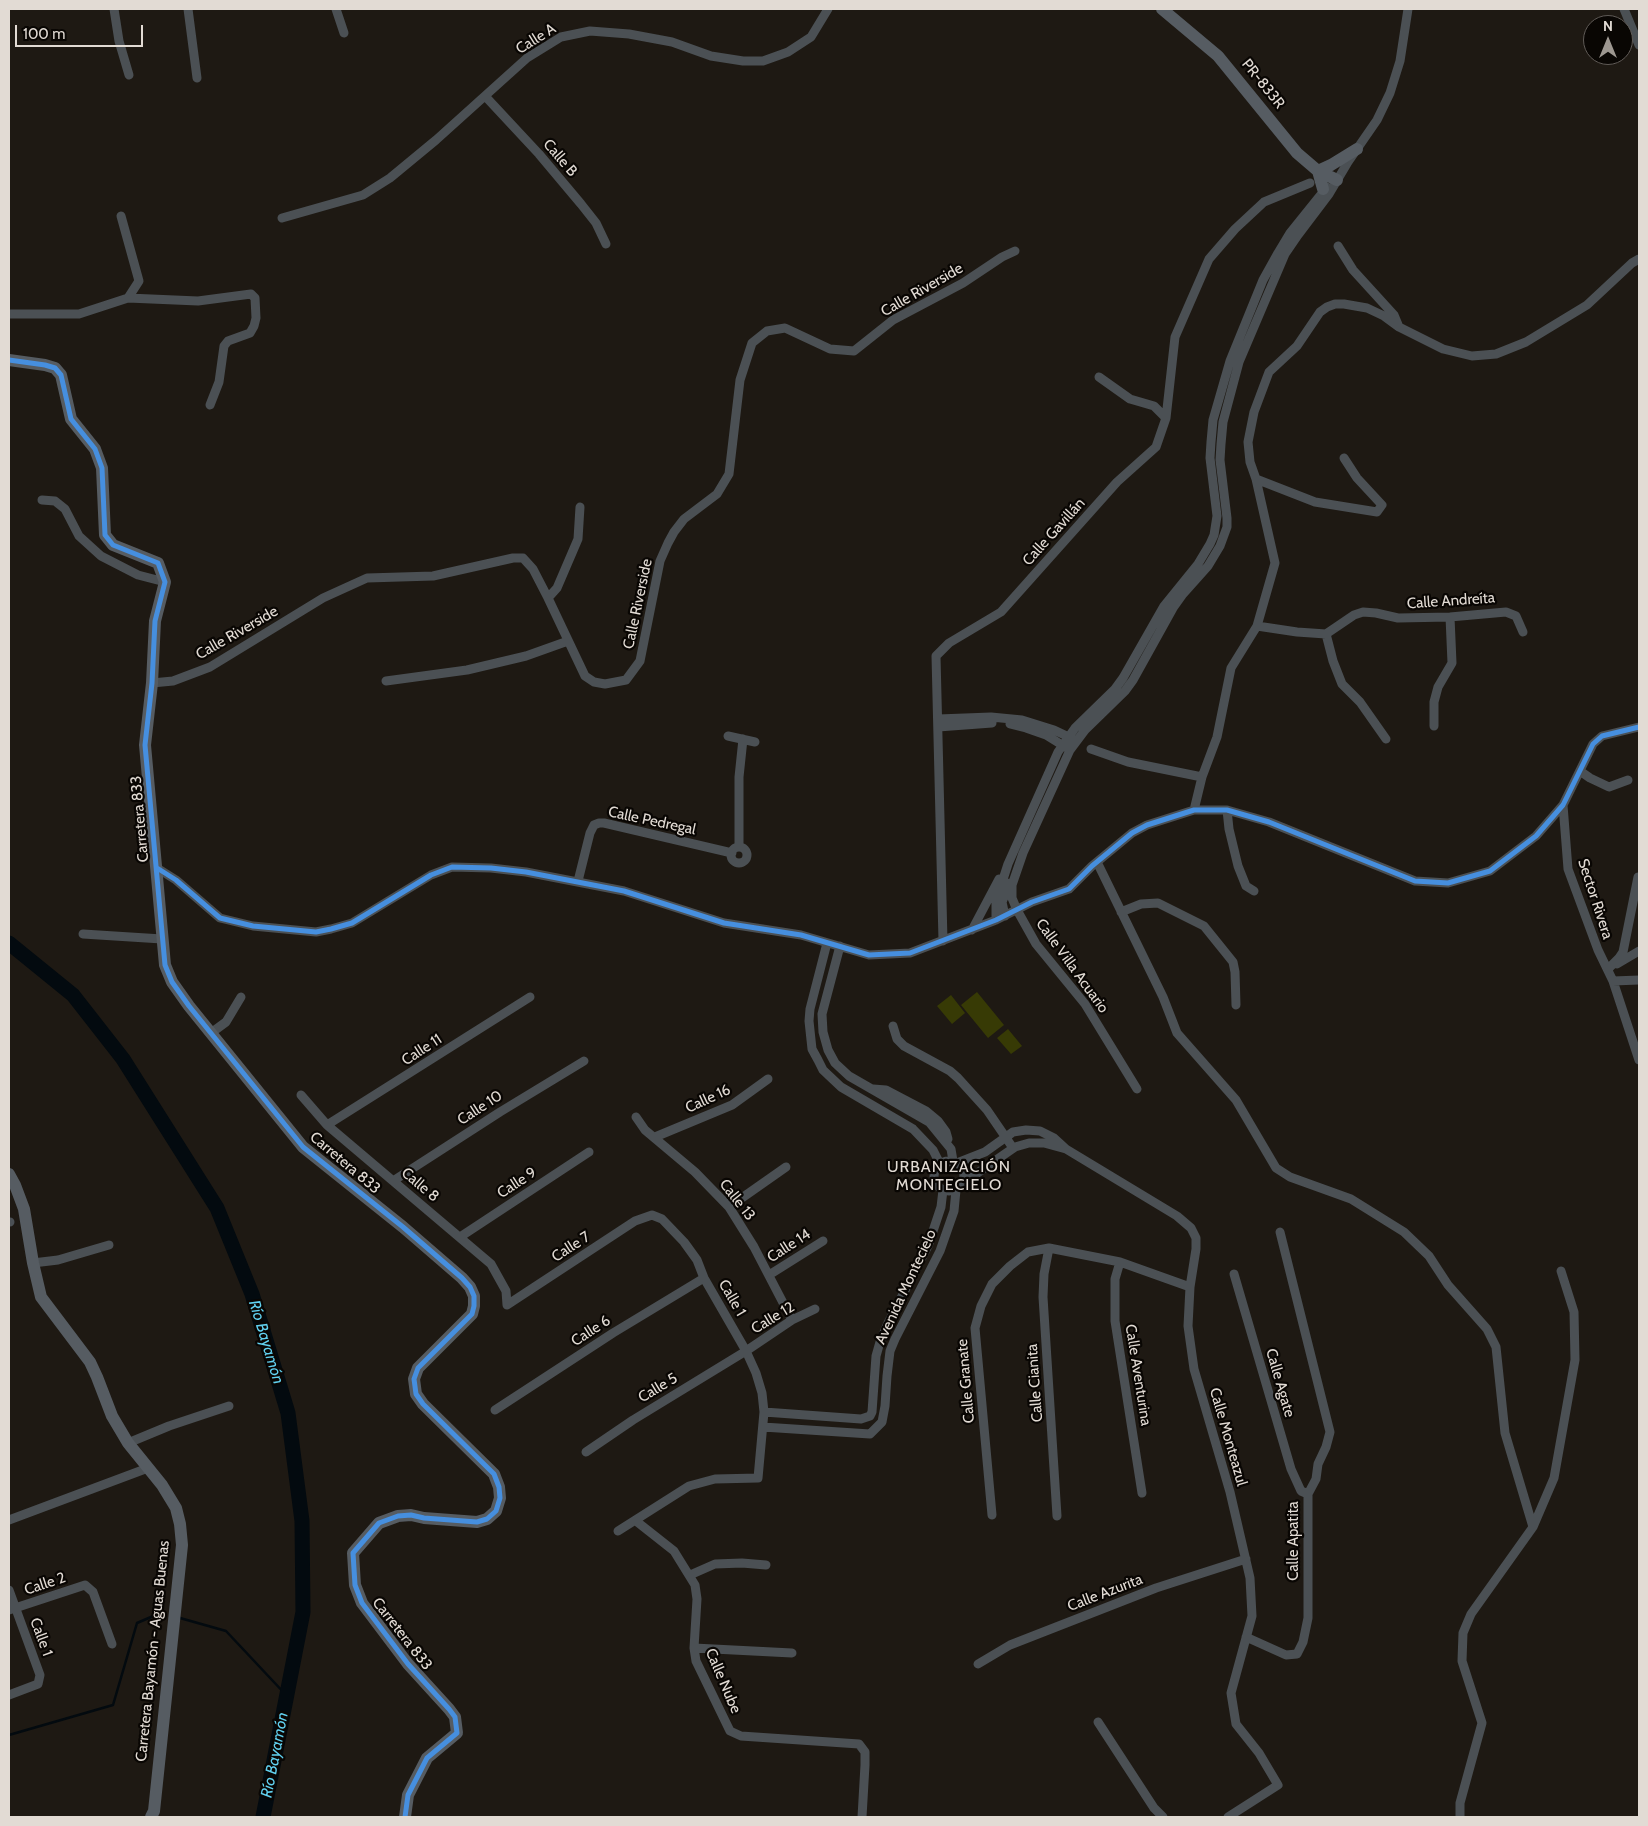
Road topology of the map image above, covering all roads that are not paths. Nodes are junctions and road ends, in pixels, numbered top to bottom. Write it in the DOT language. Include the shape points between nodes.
graph roads {
  1 [pos="114,9"];
  2 [pos="188,9"];
  3 [pos="336,9"];
  4 [pos="828,9"];
  5 [pos="1165,9"];
  6 [pos="1408,9"];
  7 [pos="1624,9"];
  8 [pos="344,33"];
  9 [pos="1639,45"];
  10 [pos="129,75"];
  11 [pos="197,78"];
  12 [pos="485,96"];
  13 [pos="1357,149"];
  14 [pos="1318,171"];
  15 [pos="1337,180"];
  16 [pos="1310,183"];
  17 [pos="1323,189"];
  18 [pos="122,216"];
  19 [pos="282,218"];
  20 [pos="606,244"];
  21 [pos="1338,246"];
  22 [pos="1016,251"];
  23 [pos="1639,259"];
  24 [pos="128,298"];
  25 [pos="9,314"];
  26 [pos="1399,327"];
  27 [pos="9,360"];
  28 [pos="1099,377"];
  29 [pos="210,405"];
  30 [pos="1166,418"];
  31 [pos="1344,458"];
  32 [pos="1256,479"];
  33 [pos="42,500"];
  34 [pos="580,507"];
  35 [pos="165,582"];
  36 [pos="548,598"];
  37 [pos="1450,617"];
  38 [pos="1257,626"];
  39 [pos="1523,632"];
  40 [pos="1326,634"];
  41 [pos="568,641"];
  42 [pos="386,681"];
  43 [pos="152,683"];
  44 [pos="938,723"];
  45 [pos="1434,726"];
  46 [pos="1639,727"];
  47 [pos="728,736"];
  48 [pos="743,739"];
  49 [pos="1072,739"];
  50 [pos="1386,739"];
  51 [pos="755,742"];
  52 [pos="1066,748"];
  53 [pos="1091,749"];
  54 [pos="1580,771"];
  55 [pos="1202,777"];
  56 [pos="1628,780"];
  57 [pos="1563,805"];
  58 [pos="1194,810"];
  59 [pos="1227,810"];
  60 [pos="1097,862"];
  61 [pos="1008,864"];
  62 [pos="1018,867"];
  63 [pos="157,868"];
  64 [pos="1638,877"];
  65 [pos="578,881"];
  66 [pos="1254,891"];
  67 [pos="1017,910"];
  68 [pos="1121,912"];
  69 [pos="1000,918"];
  70 [pos="972,930"];
  71 [pos="83,934"];
  72 [pos="162,939"];
  73 [pos="943,941"];
  74 [pos="827,943"];
  75 [pos="840,946"];
  76 [pos="1639,952"];
  77 [pos="1608,969"];
  78 [pos="1639,980"];
  79 [pos="1612,981"];
  80 [pos="241,997"];
  81 [pos="530,997"];
  82 [pos="1236,1004"];
  83 [pos="893,1026"];
  84 [pos="211,1033"];
  85 [pos="1639,1060"];
  86 [pos="584,1061"];
  87 [pos="768,1079"];
  88 [pos="1137,1089"];
  89 [pos="301,1095"];
  90 [pos="636,1117"];
  91 [pos="327,1125"];
  92 [pos="655,1137"];
  93 [pos="1005,1137"];
  94 [pos="1013,1148"];
  95 [pos="1066,1149"];
  96 [pos="589,1152"];
  97 [pos="955,1162"];
  98 [pos="940,1164"];
  99 [pos="786,1167"];
  100 [pos="9,1174"];
  101 [pos="394,1181"];
  102 [pos="960,1186"];
  103 [pos="943,1190"];
  104 [pos="729,1207"];
  105 [pos="652,1215"];
  106 [pos="1280,1232"];
  107 [pos="460,1237"];
  108 [pos="823,1241"];
  109 [pos="109,1245"];
  110 [pos="1050,1248"];
  111 [pos="32,1262"];
  112 [pos="1120,1262"];
  113 [pos="1560,1271"];
  114 [pos="1234,1274"];
  115 [pos="769,1275"];
  116 [pos="704,1278"];
  117 [pos="1190,1287"];
  118 [pos="506,1305"];
  119 [pos="815,1309"];
  120 [pos="792,1320"];
  121 [pos="746,1351"];
  122 [pos="229,1406"];
  123 [pos="494,1410"];
  124 [pos="764,1412"];
  125 [pos="762,1427"];
  126 [pos="128,1443"];
  127 [pos="586,1452"];
  128 [pos="148,1468"];
  129 [pos="1142,1493"];
  130 [pos="1308,1494"];
  131 [pos="992,1515"];
  132 [pos="1057,1516"];
  133 [pos="9,1520"];
  134 [pos="636,1522"];
  135 [pos="1533,1527"];
  136 [pos="618,1531"];
  137 [pos="1246,1560"];
  138 [pos="766,1565"];
  139 [pos="690,1575"];
  140 [pos="9,1590"];
  141 [pos="12,1609"];
  142 [pos="1246,1637"];
  143 [pos="112,1644"];
  144 [pos="694,1648"];
  145 [pos="792,1653"];
  146 [pos="978,1664"];
  147 [pos="9,1695"];
  148 [pos="1098,1722"];
  149 [pos="152,1817"];
  150 [pos="405,1817"];
  151 [pos="862,1817"];
  152 [pos="1163,1817"];
  153 [pos="1228,1817"];
  154 [pos="1460,1817"];
  1 -- 10 [label="street"];
  2 -- 11 [label="street"];
  3 -- 8 [label="street"];
  4 -- 12 [label="street, Calle A" via="811,37 788,52 762,62 711,56 672,42 629,34 590,31 561,37 528,58"];
  5 -- 14 [label="street, PR-833R / PR-833R" via="1218,56 1297,153"];
  6 -- 13 [label="street" via="1400,61 1390,93 1377,120"];
  7 -- 9 [label="street"];
  12 -- 19 [label="street, Calle A" via="390,178 363,195"];
  12 -- 20 [label="street, Calle B" via="581,204 596,223"];
  13 -- 14 [label="street"];
  13 -- 15 [label="street"];
  14 -- 15 [label="street, PR-833R / PR-833R"];
  14 -- 17 [label="street"];
  15 -- 17 [label="street"];
  15 -- 49 [label="street" via="1285,254 1240,362 1223,422 1220,460 1227,527 1220,546 1174,608 1125,691"];
  16 -- 30 [label="street, Calle Gavillán" via="1264,202 1209,259 1175,338"];
  17 -- 49 [label="street" via="1290,233 1263,280 1230,361 1213,420 1210,458 1218,516 1210,544 1164,606 1123,678"];
  18 -- 24 [label="street" via="139,281"];
  21 -- 26 [label="street" via="1353,270 1394,315"];
  22 -- 41 [label="street, Calle Riverside" via="893,320 854,351 830,349 785,328 767,331 752,343 740,380 730,474 717,494 684,519 668,544 660,561 640,661 626,680 605,684 594,682 585,676"];
  23 -- 26 [label="street" via="1587,305 1526,342 1496,354 1472,356 1443,349"];
  24 -- 25 [label="street" via="79,314"];
  24 -- 29 [label="street" via="198,301 251,294 255,298 254,326 250,332 228,340 224,346 219,382"];
  26 -- 32 [label="street" via="1367,308 1344,304 1327,307 1320,312 1297,346 1269,372 1259,395 1248,442"];
  27 -- 35 [label="street" via="56,368 61,375 71,419 95,449 102,468 105,535 113,545 158,563"];
  28 -- 30 [label="street" via="1130,399 1154,406"];
  30 -- 44 [label="street, Calle Gavillán" via="1156,447 1117,482 1001,612 949,643 936,656"];
  31 -- 32 [label="street" via="1382,505 1378,512 1315,502"];
  32 -- 38 [label="street" via="1275,563"];
  33 -- 35 [label="street" via="55,501 65,509 79,536 102,556 138,575"];
  34 -- 36 [label="street" via="578,539 556,588"];
  35 -- 43 [label="street, Carretera 833" via="155,621"];
  36 -- 41 [label="street, Calle Riverside"];
  36 -- 43 [label="street, Calle Riverside" via="533,569 523,558 433,576 367,578 323,598 210,667 173,681"];
  37 -- 39 [label="street, Calle Andreíta" via="1506,612 1516,616"];
  37 -- 40 [label="street, Calle Andreíta" via="1398,618 1363,612"];
  37 -- 45 [label="street" via="1452,663 1438,687"];
  38 -- 40 [label="street"];
  38 -- 55 [label="street" via="1231,668 1217,737"];
  40 -- 50 [label="street" via="1342,684 1360,702"];
  41 -- 42 [label="street" via="526,656 467,670"];
  43 -- 63 [label="street, Carretera 833" via="145,746"];
  44 -- 49 [label="street" via="991,717 1022,720"];
  44 -- 52 [label="street" via="1018,725 1046,735"];
  44 -- 73 [label="street, Calle Gavillán"];
  46 -- 54 [label="street" via="1602,736 1592,744"];
  47 -- 48 [label="street"];
  48 -- 51 [label="street"];
  48 -- 65 [label="street, Calle Pedregal" via="736,850 599,823 590,833"];
  49 -- 52 [label="street"];
  52 -- 61 [label="street"];
  52 -- 62 [label="street"];
  53 -- 55 [label="street" via="1128,762"];
  54 -- 56 [label="street" via="1609,787"];
  54 -- 57 [label="street"];
  55 -- 58 [label="street"];
  57 -- 59 [label="street" via="1536,836 1490,871 1448,883 1415,881 1270,822"];
  57 -- 77 [label="street, Sector Rivera" via="1568,869"];
  58 -- 59 [label="street"];
  58 -- 60 [label="street" via="1132,833"];
  59 -- 66 [label="street" via="1242,879"];
  60 -- 67 [label="street" via="1068,889"];
  60 -- 68 [label="street"];
  61 -- 69 [label="street" via="996,901"];
  61 -- 70 [label="street"];
  62 -- 67 [label="street" via="1012,892"];
  62 -- 69 [label="street" via="1004,895"];
  63 -- 65 [label="street" via="220,918 253,926 316,932 352,923 431,875 452,867 499,869"];
  63 -- 72 [label="street, Carretera 833"];
  64 -- 77 [label="street, Sector Rivera" via="1623,952"];
  65 -- 74 [label="street" via="624,891 724,924 801,935"];
  67 -- 69 [label="street"];
  67 -- 88 [label="street, Calle Villa Acuario" via="1036,944 1086,1004"];
  68 -- 82 [label="street" via="1141,904 1158,903 1204,926 1233,962"];
  68 -- 135 [label="street" via="1163,996 1177,1033 1236,1100 1276,1168 1290,1177 1351,1199 1404,1232 1429,1256 1448,1286 1487,1328 1496,1347 1506,1433"];
  69 -- 70 [label="street"];
  70 -- 73 [label="street"];
  71 -- 72 [label="street"];
  72 -- 84 [label="street, Carretera 833" via="165,965 172,982"];
  73 -- 75 [label="street" via="910,953 894,954 869,955"];
  74 -- 75 [label="street"];
  74 -- 98 [label="street" via="810,1009 812,1049 823,1070 841,1088 913,1129 933,1150"];
  75 -- 97 [label="street" via="822,1014 828,1050 835,1063 849,1076 929,1122 951,1149"];
  76 -- 77 [label="street"];
  77 -- 79 [label="street, Sector Rivera"];
  78 -- 79 [label="street"];
  79 -- 85 [label="street, Sector Rivera"];
  80 -- 84 [label="street" via="226,1022"];
  81 -- 91 [label="street, Calle 11"];
  83 -- 93 [label="street" via="904,1046 958,1078 987,1110"];
  84 -- 150 [label="street, Carretera 833" via="304,1147 462,1278 474,1296 472,1314 418,1368 414,1380 416,1394 423,1404 494,1474 500,1498 496,1511 477,1522 398,1516 379,1523 354,1553 354,1585 362,1603 408,1664 454,1717 456,1733 427,1758 408,1795"];
  86 -- 101 [label="street, Calle 10"];
  87 -- 92 [label="street, Calle 16" via="732,1106"];
  89 -- 91 [label="street, Calle 8"];
  90 -- 92 [label="street, Calle 13"];
  91 -- 101 [label="street, Calle 8"];
  92 -- 104 [label="street, Calle 13" via="696,1172"];
  93 -- 94 [label="street"];
  93 -- 95 [label="street, Calle Monteazul" via="1013,1132 1040,1131"];
  93 -- 97 [label="street, Calle Monteazul" via="985,1152"];
  94 -- 95 [label="street, Calle Monteazul" via="1044,1143"];
  94 -- 102 [label="street, Calle Monteazul"];
  95 -- 117 [label="street, Calle Monteazul" via="1177,1216 1190,1228 1196,1238"];
  96 -- 107 [label="street, Calle 9"];
  97 -- 98 [label="street"];
  97 -- 102 [label="street" via="965,1174"];
  98 -- 103 [label="street" via="934,1171 934,1180"];
  99 -- 104 [label="street"];
  100 -- 111 [label="street, Carretera Bayamón - Aguas Buenas" via="24,1209"];
  101 -- 107 [label="street, Calle 8"];
  102 -- 103 [label="street" via="952,1191"];
  102 -- 125 [label="street, Avenida Montecielo" via="940,1251 890,1351 882,1422 870,1434"];
  103 -- 124 [label="street, Avenida Montecielo" via="928,1246 880,1342 870,1416 861,1419"];
  104 -- 115 [label="street, Calle 13"];
  105 -- 116 [label="street, Calle 1" via="662,1219 684,1242 697,1260"];
  105 -- 118 [label="street, Calle 7" via="635,1221"];
  106 -- 130 [label="street, Calle Apatita" via="1330,1432 1316,1479"];
  107 -- 118 [label="street, Calle 8" via="490,1264 506,1291"];
  108 -- 115 [label="street, Calle 14"];
  109 -- 111 [label="street" via="58,1260"];
  110 -- 112 [label="street, Calle Granate"];
  110 -- 131 [label="street, Calle Granate" via="1028,1252 992,1284 975,1328"];
  110 -- 132 [label="street, Calle Cianita" via="1043,1297"];
  111 -- 126 [label="street, Carretera Bayamón - Aguas Buenas" via="41,1297 90,1362 112,1416"];
  112 -- 117 [label="street, Calle Granate"];
  112 -- 129 [label="street, Calle Aventurina" via="1115,1279 1115,1321"];
  113 -- 135 [label="street" via="1574,1312 1575,1360 1554,1478"];
  114 -- 130 [label="street, Calle Agate" via="1291,1469 1301,1491"];
  115 -- 120 [label="street, Calle 13"];
  116 -- 121 [label="street, Calle 1"];
  116 -- 123 [label="street, Calle 6"];
  117 -- 137 [label="street, Calle Monteazul" via="1188,1326 1194,1370 1230,1492"];
  119 -- 120 [label="street, Calle 12"];
  120 -- 121 [label="street, Calle 12"];
  121 -- 124 [label="street, Calle 1" via="760,1386"];
  121 -- 127 [label="street, Calle 5"];
  122 -- 126 [label="street"];
  124 -- 125 [label="street, Calle 1"];
  125 -- 134 [label="street, Calle 1" via="758,1478 714,1478 689,1486"];
  126 -- 128 [label="street, Carretera Bayamón - Aguas Buenas"];
  128 -- 133 [label="street"];
  128 -- 149 [label="street, Carretera Bayamón - Aguas Buenas" via="176,1508 182,1545"];
  130 -- 142 [label="street, Calle Apatita" via="1308,1618 1303,1642 1297,1654 1286,1655"];
  134 -- 136 [label="street"];
  134 -- 139 [label="street, Calle Nube" via="674,1551"];
  135 -- 154 [label="street" via="1471,1614 1463,1633 1462,1661 1482,1723 1460,1803"];
  137 -- 142 [label="street, Calle Monteazul" via="1252,1616"];
  137 -- 146 [label="street, Calle Azurita" via="1138,1595 1010,1645"];
  138 -- 139 [label="street" via="715,1564"];
  139 -- 144 [label="street, Calle Nube" via="696,1599"];
  140 -- 141 [label="street, Calle 1"];
  141 -- 143 [label="street, Calle 2" via="85,1585 93,1592"];
  141 -- 147 [label="street, Calle 1" via="40,1675 38,1684"];
  142 -- 153 [label="street, Calle Monteazul" via="1231,1693 1236,1724 1278,1785"];
  144 -- 145 [label="street"];
  144 -- 151 [label="street, Calle Nube" via="696,1660 730,1732 741,1736 859,1744 865,1752"];
  148 -- 152 [label="street"];
}
